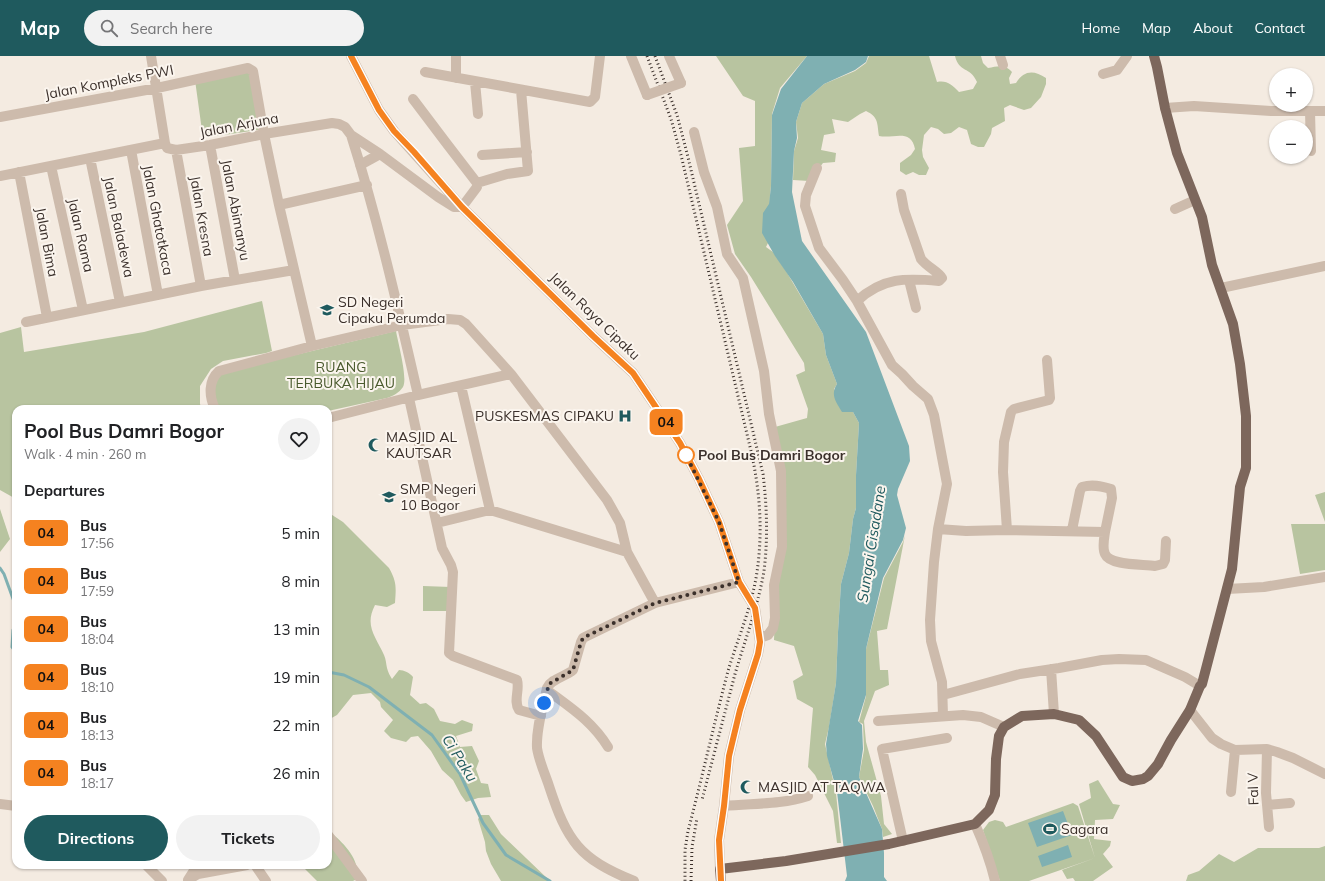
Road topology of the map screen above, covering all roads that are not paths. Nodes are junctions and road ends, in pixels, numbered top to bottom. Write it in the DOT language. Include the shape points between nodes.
graph roads {
  1 [pos="151,56"];
  2 [pos="351,56"];
  3 [pos="456,56"];
  4 [pos="600,56"];
  5 [pos="631,56"];
  6 [pos="669,56"];
  7 [pos="1127,56"];
  8 [pos="1154,56"];
  9 [pos="426,72"];
  10 [pos="1103,74"];
  11 [pos="456,78"];
  12 [pos="475,82"];
  13 [pos="157,88"];
  14 [pos="521,90"];
  15 [pos="413,98"];
  16 [pos="1165,108"];
  17 [pos="1269,111"];
  18 [pos="1313,111"];
  19 [pos="1325,111"];
  20 [pos="478,114"];
  21 [pos="0,117"];
  22 [pos="694,132"];
  23 [pos="264,134"];
  24 [pos="351,135"];
  25 [pos="165,143"];
  26 [pos="210,145"];
  27 [pos="131,150"];
  28 [pos="176,150"];
  29 [pos="527,152"];
  30 [pos="380,154"];
  31 [pos="482,155"];
  32 [pos="90,158"];
  33 [pos="360,165"];
  34 [pos="51,166"];
  35 [pos="817,168"];
  36 [pos="19,172"];
  37 [pos="0,176"];
  38 [pos="477,183"];
  39 [pos="367,186"];
  40 [pos="901,194"];
  41 [pos="1196,200"];
  42 [pos="279,205"];
  43 [pos="462,207"];
  44 [pos="1175,209"];
  45 [pos="1325,266"];
  46 [pos="294,270"];
  47 [pos="235,280"];
  48 [pos="910,280"];
  49 [pos="201,286"];
  50 [pos="1220,288"];
  51 [pos="158,295"];
  52 [pos="857,301"];
  53 [pos="120,302"];
  54 [pos="916,308"];
  55 [pos="83,310"];
  56 [pos="47,317"];
  57 [pos="26,322"];
  58 [pos="402,325"];
  59 [pos="312,346"];
  60 [pos="1047,360"];
  61 [pos="511,374"];
  62 [pos="461,386"];
  63 [pos="414,396"];
  64 [pos="213,405"];
  65 [pos="332,417"];
  66 [pos="490,510"];
  67 [pos="437,523"];
  68 [pos="938,529"];
  69 [pos="1007,530"];
  70 [pos="1072,530"];
  71 [pos="1105,532"];
  72 [pos="1166,541"];
  73 [pos="628,552"];
  74 [pos="1325,577"];
  75 [pos="739,582"];
  76 [pos="1227,589"];
  77 [pos="655,603"];
  78 [pos="760,638"];
  79 [pos="1051,669"];
  80 [pos="1200,686"];
  81 [pos="546,690"];
  82 [pos="943,695"];
  83 [pos="1190,710"];
  84 [pos="1054,714"];
  85 [pos="541,716"];
  86 [pos="943,716"];
  87 [pos="878,721"];
  88 [pos="1004,727"];
  89 [pos="947,738"];
  90 [pos="608,747"];
  91 [pos="1235,750"];
  92 [pos="1267,750"];
  93 [pos="1325,774"];
  94 [pos="1231,792"];
  95 [pos="808,796"];
  96 [pos="1290,803"];
  97 [pos="0,804"];
  98 [pos="1267,805"];
  99 [pos="12,806"];
  100 [pos="724,806"];
  101 [pos="975,824"];
  102 [pos="1269,827"];
  103 [pos="332,840"];
  104 [pos="903,841"];
  105 [pos="150,869"];
  106 [pos="194,869"];
  107 [pos="225,869"];
  108 [pos="258,869"];
  109 [pos="720,869"];
  110 [pos="162,881"];
  111 [pos="188,881"];
  112 [pos="266,881"];
  113 [pos="362,881"];
  114 [pos="634,881"];
  115 [pos="721,881"];
  116 [pos="995,881"];
  1 -- 13 [label="street"];
  2 -- 43 [label="street, Jalan Raya Cipaku" via="379,110 394,131"];
  3 -- 11 [label="street"];
  4 -- 14 [label="street" via="595,97 590,102"];
  5 -- 6 [label="street, bridge" via="647,95 681,83"];
  7 -- 10 [label="street" via="1117,70"];
  8 -- 16 [label="main road"];
  9 -- 11 [label="street"];
  11 -- 12 [label="street"];
  12 -- 14 [label="street"];
  12 -- 20 [label="street"];
  13 -- 21 [label="street, Jalan Kompleks PWI"];
  13 -- 23 [label="street, Jalan Kompleks PWI" via="250,69 253,71"];
  13 -- 25 [label="street"];
  14 -- 29 [label="street"];
  15 -- 38 [label="street"];
  16 -- 17 [label="street" via="1194,106"];
  16 -- 41 [label="main road" via="1177,152"];
  18 -- 19 [label="street"];
  22 -- 78 [label="street" via="704,172 717,208 727,254 743,278 764,371 780,471 782,547 774,585 775,618 768,635"];
  23 -- 24 [label="street, Jalan Arjuna" via="332,123 345,127"];
  23 -- 26 [label="street, Jalan Arjuna"];
  23 -- 42 [label="street"];
  24 -- 30 [label="street, Jalan Arjuna"];
  24 -- 33 [label="street"];
  25 -- 27 [label="street"];
  25 -- 28 [label="street" via="167,148"];
  26 -- 28 [label="street, Jalan Arjuna"];
  26 -- 47 [label="street, Jalan Abimanyu"];
  27 -- 32 [label="street"];
  27 -- 51 [label="street, Jalan Ghatotkaca"];
  28 -- 49 [label="street, Jalan Kresna"];
  29 -- 31 [label="street"];
  29 -- 38 [label="street" via="527,172"];
  30 -- 33 [label="street"];
  30 -- 43 [label="street, Jalan Arjuna" via="454,208"];
  32 -- 34 [label="street"];
  32 -- 53 [label="street, Jalan Baladewa"];
  33 -- 39 [label="street"];
  34 -- 36 [label="street"];
  34 -- 55 [label="street, Jalan Rama"];
  35 -- 52 [label="street" via="806,195 805,206 819,248"];
  36 -- 37 [label="street"];
  36 -- 56 [label="street, Jalan Bima"];
  38 -- 43 [label="street" via="477,187"];
  39 -- 42 [label="street"];
  39 -- 58 [label="street"];
  40 -- 48 [label="street" via="904,210 922,259 942,278 939,281"];
  41 -- 44 [label="street"];
  41 -- 50 [label="main road"];
  42 -- 46 [label="street"];
  43 -- 75 [label="street, Jalan Raya Cipaku" via="633,373 680,443 699,479 719,522"];
  45 -- 50 [label="street"];
  46 -- 47 [label="street"];
  46 -- 59 [label="street"];
  47 -- 49 [label="street"];
  48 -- 52 [label="street" via="885,283 867,292"];
  48 -- 54 [label="street"];
  49 -- 51 [label="street"];
  50 -- 76 [label="main road" via="1232,324 1246,416 1246,468 1240,487 1232,569"];
  51 -- 53 [label="street"];
  52 -- 68 [label="street" via="892,365 928,399 934,415 947,484"];
  53 -- 55 [label="street"];
  55 -- 56 [label="street"];
  56 -- 57 [label="street"];
  58 -- 59 [label="street"];
  58 -- 61 [label="street" via="448,318 460,320"];
  58 -- 63 [label="street"];
  59 -- 64 [label="street" via="219,371 211,382"];
  60 -- 69 [label="street" via="1049,400 1011,412 1004,442 1002,472"];
  61 -- 62 [label="street"];
  61 -- 73 [label="street" via="607,500 620,523"];
  62 -- 63 [label="street"];
  62 -- 66 [label="street"];
  63 -- 65 [label="street"];
  63 -- 67 [label="street"];
  66 -- 67 [label="street"];
  66 -- 73 [label="street"];
  67 -- 85 [label="street" via="442,548 453,572 449,653 517,680 517,709"];
  68 -- 69 [label="street"];
  68 -- 82 [label="street" via="930,620 931,642 941,674"];
  69 -- 70 [label="street"];
  70 -- 71 [label="street"];
  70 -- 71 [label="street" via="1080,491 1082,487 1089,485 1111,489 1112,498"];
  71 -- 72 [label="street" via="1105,555 1112,561 1161,565 1165,560"];
  73 -- 77 [label="street"];
  74 -- 76 [label="street" via="1264,587"];
  75 -- 77 [label="street"];
  75 -- 78 [label="street, Jalan Raya Cipaku" via="755,608"];
  76 -- 80 [label="main road"];
  77 -- 81 [label="street" via="583,638 573,670 550,683"];
  78 -- 100 [label="street, Jalan Raya Cipaku" via="758,654 729,756"];
  79 -- 80 [label="street" via="1102,660 1146,660"];
  79 -- 82 [label="street" via="1020,674"];
  79 -- 84 [label="street"];
  80 -- 83 [label="main road"];
  81 -- 85 [label="street"];
  81 -- 90 [label="street" via="581,715 598,732"];
  82 -- 86 [label="street"];
  83 -- 84 [label="main road" via="1154,770 1137,781 1123,777 1085,724 1074,718"];
  83 -- 91 [label="street" via="1212,738"];
  84 -- 88 [label="main road" via="1022,716"];
  85 -- 114 [label="street" via="537,749 565,828 587,857"];
  86 -- 87 [label="street"];
  86 -- 88 [label="street" via="980,717"];
  88 -- 101 [label="main road" via="999,736 995,795 989,810"];
  89 -- 104 [label="street" via="882,749"];
  91 -- 92 [label="street"];
  91 -- 94 [label="street"];
  92 -- 93 [label="street" via="1293,758"];
  92 -- 98 [label="street, Fal V"];
  95 -- 100 [label="street" via="784,802"];
  96 -- 98 [label="street"];
  97 -- 99 [label="street"];
  98 -- 102 [label="street, Fal V"];
  100 -- 109 [label="street, Jalan Raya Cipaku" via="719,840"];
  101 -- 104 [label="main road"];
  101 -- 116 [label="street" via="985,845"];
  103 -- 113 [label="street"];
  104 -- 109 [label="main road" via="786,861"];
  105 -- 110 [label="street"];
  106 -- 111 [label="street"];
  107 -- 111 [label="street" via="198,874"];
  108 -- 112 [label="street"];
  109 -- 115 [label="main road"];
}
